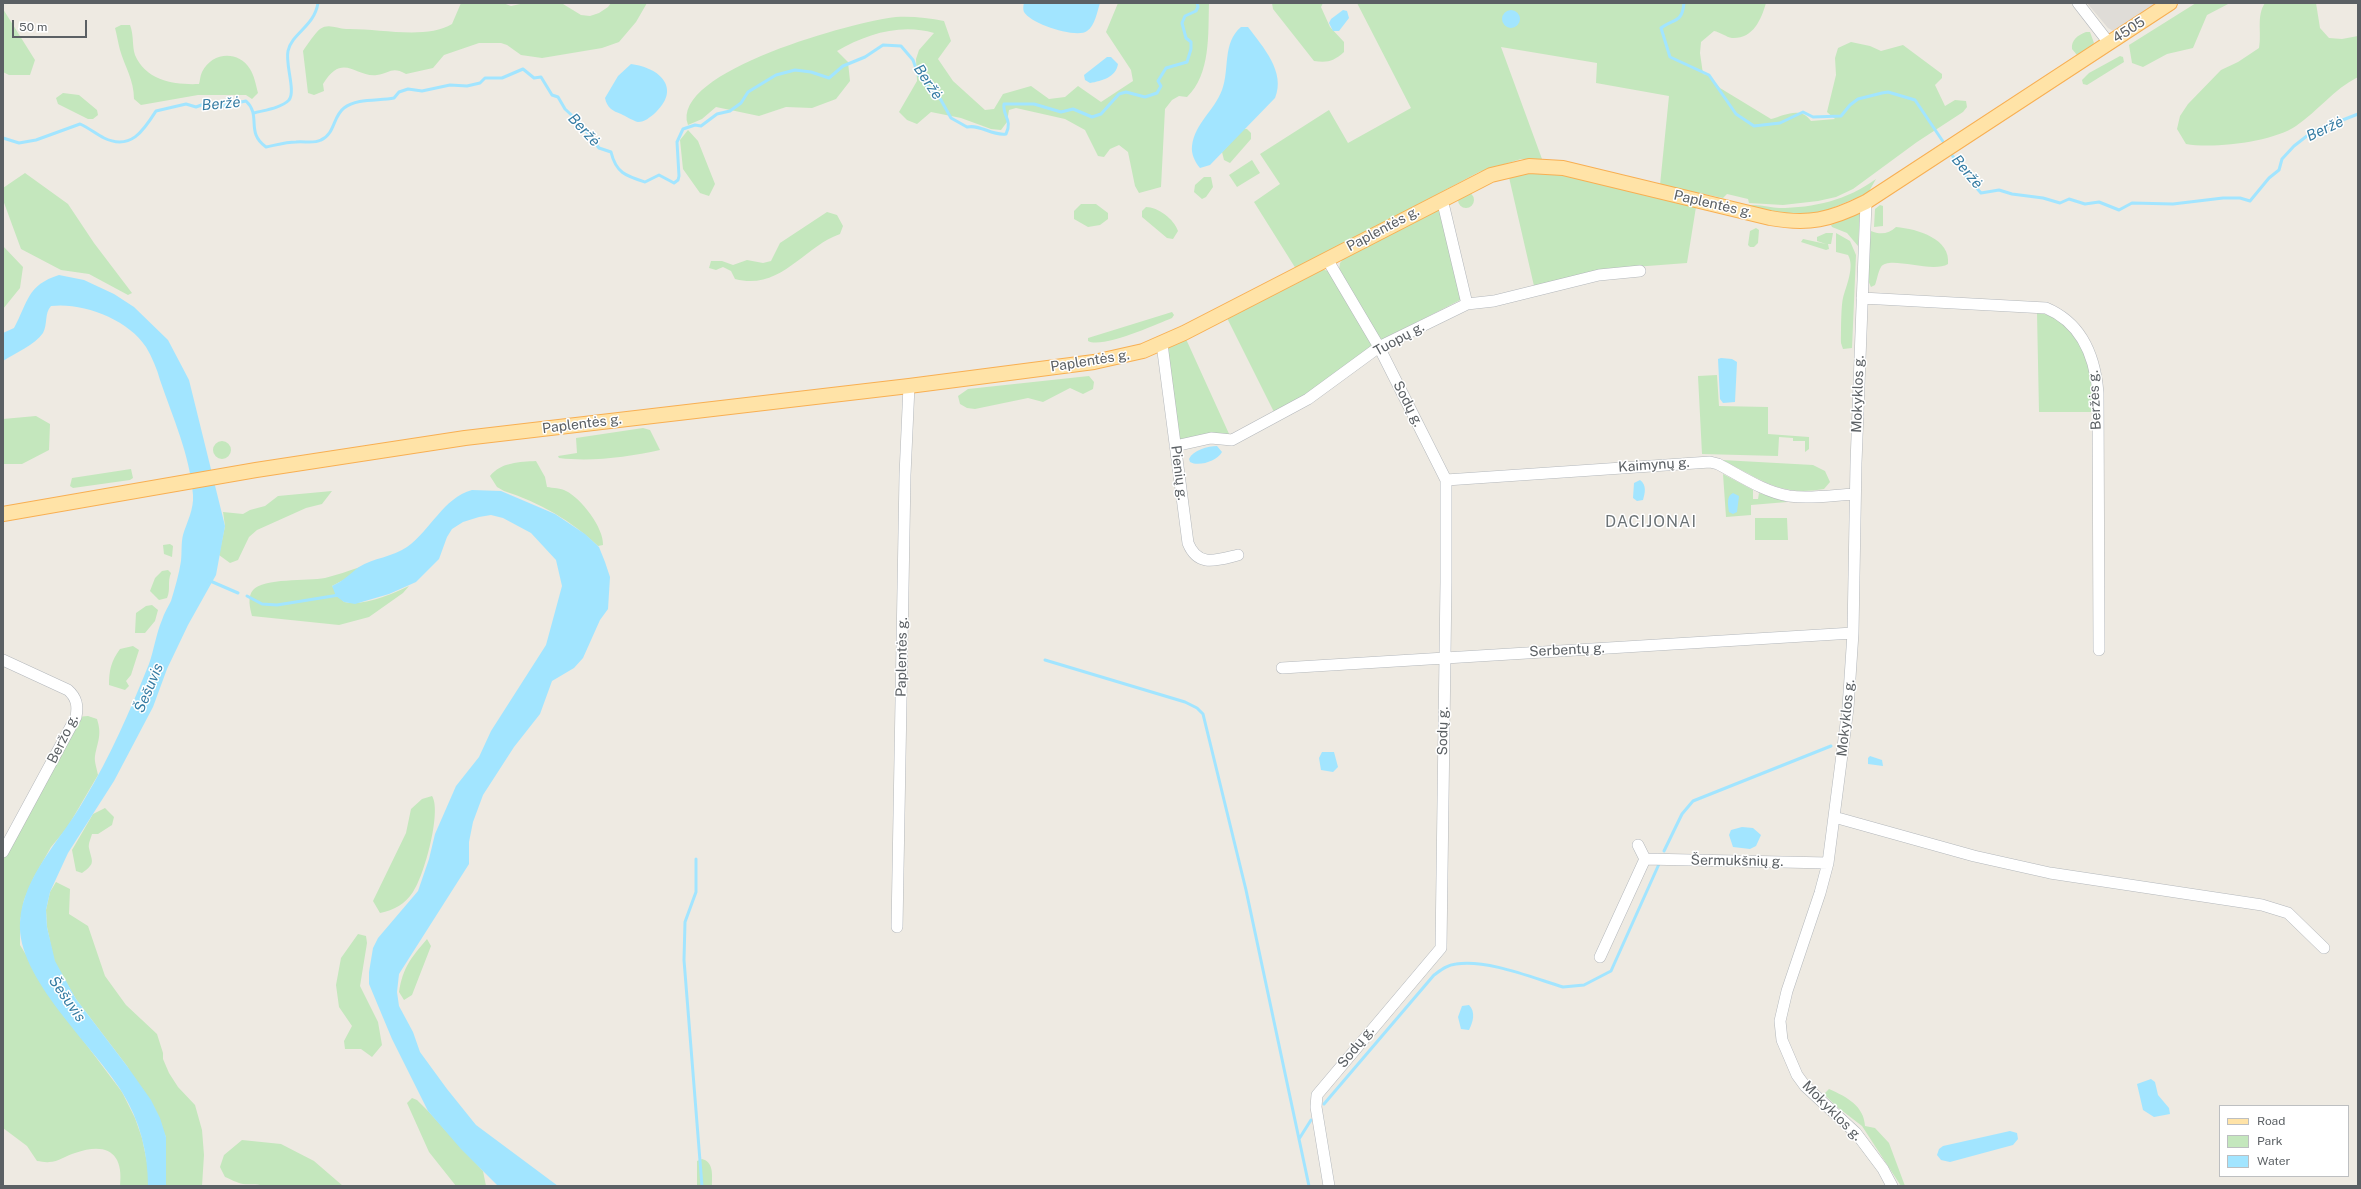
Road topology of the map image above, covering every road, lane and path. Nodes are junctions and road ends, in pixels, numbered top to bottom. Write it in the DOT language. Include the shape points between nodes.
graph roads {
  1 [pos="2078,3"];
  2 [pos="2170,3"];
  3 [pos="2109,43"];
  4 [pos="1442,199"];
  5 [pos="1866,202"];
  6 [pos="1327,259"];
  7 [pos="1640,271"];
  8 [pos="1862,298"];
  9 [pos="1467,304"];
  10 [pos="1162,344"];
  11 [pos="1379,347"];
  12 [pos="909,386"];
  13 [pos="1175,446"];
  14 [pos="1446,480"];
  15 [pos="1855,494"];
  16 [pos="3,514"];
  17 [pos="1238,555"];
  18 [pos="1853,633"];
  19 [pos="2099,650"];
  20 [pos="1444,657"];
  21 [pos="3,660"];
  22 [pos="1282,668"];
  23 [pos="1834,817"];
  24 [pos="1638,846"];
  25 [pos="3,852"];
  26 [pos="1645,858"];
  27 [pos="1828,862"];
  28 [pos="897,927"];
  29 [pos="2324,948"];
  30 [pos="1600,957"];
  31 [pos="1329,1186"];
  32 [pos="1892,1186"];
  1 -- 3 [label="street"];
  2 -- 3 [label="main road, 4505 / 4505"];
  3 -- 5 [label="main road, 4505"];
  4 -- 5 [label="main road, Paplentės g. / 4505" via="1491,175 1528,166 1564,168 1795,222 1819,220"];
  4 -- 6 [label="main road, Paplentės g. / 4505"];
  4 -- 9 [label="street"];
  5 -- 8 [label="street, Mokyklos g."];
  6 -- 10 [label="main road, Paplentės g. / 4505"];
  6 -- 11 [label="street, Sodų g."];
  7 -- 9 [label="street, Tuopų g." via="1599,275 1494,301"];
  8 -- 15 [label="street, Mokyklos g."];
  8 -- 19 [label="street, Beržės g." via="2046,308 2064,317 2080,334 2093,361 2098,393"];
  9 -- 11 [label="street, Tuopų g."];
  10 -- 12 [label="main road, Paplentės g. / 4505" via="1122,357 1094,362"];
  10 -- 13 [label="street, Pienių g."];
  11 -- 13 [label="street, Tuopų g." via="1308,399 1232,440 1211,438"];
  11 -- 14 [label="street, Sodų g."];
  12 -- 16 [label="main road, Paplentės g. / 4505" via="472,437 256,470"];
  12 -- 28 [label="street, Paplentės g." via="905,474"];
  13 -- 17 [label="street, Pienių g." via="1188,543 1192,552 1198,559 1214,561"];
  14 -- 15 [label="street, Kaimynų g." via="1710,462 1766,490 1788,496"];
  14 -- 20 [label="street, Sodų g."];
  15 -- 18 [label="street, Mokyklos g."];
  18 -- 20 [label="street, Serbentų g."];
  18 -- 23 [label="street, Mokyklos g." via="1848,708"];
  20 -- 22 [label="street, Serbentų g."];
  20 -- 31 [label="street, Sodų g." via="1441,948 1317,1095 1316,1107"];
  21 -- 25 [label="street, Beržo g." via="68,690 78,706 76,718"];
  23 -- 27 [label="street, Mokyklos g."];
  23 -- 29 [label="street" via="2036,870 2262,905 2288,913"];
  24 -- 26 [label="street"];
  26 -- 27 [label="street, Šermukšnių g."];
  26 -- 30 [label="street"];
  27 -- 32 [label="street, Mokyklos g." via="1781,1010 1782,1040 1796,1075 1856,1133 1883,1169"];
}
